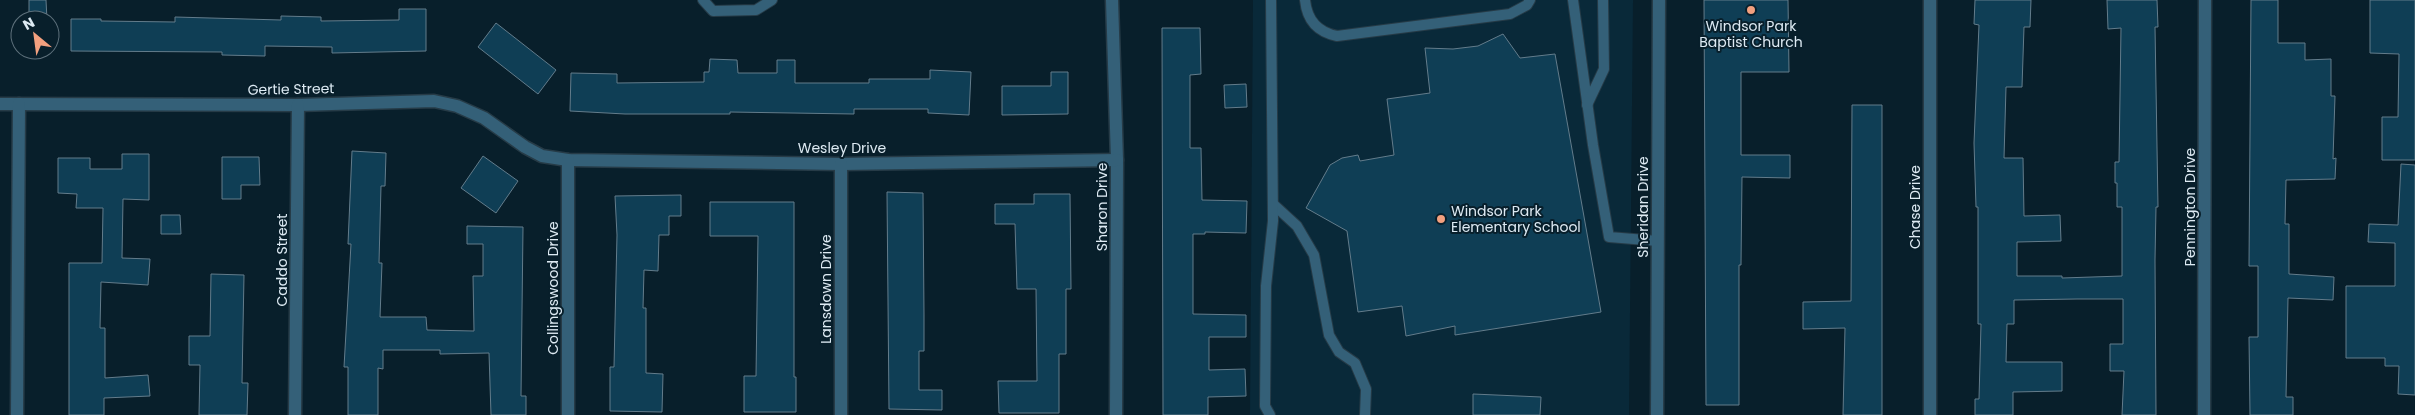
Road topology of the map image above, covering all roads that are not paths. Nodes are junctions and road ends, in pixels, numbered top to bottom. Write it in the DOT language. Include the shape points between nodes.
graph roads {
  1 [pos="703,0"];
  2 [pos="772,0"];
  3 [pos="1112,0"];
  4 [pos="1271,0"];
  5 [pos="1305,0"];
  6 [pos="1530,0"];
  7 [pos="1573,0"];
  8 [pos="1603,0"];
  9 [pos="1659,0"];
  10 [pos="1930,0"];
  11 [pos="2205,0"];
  12 [pos="0,104"];
  13 [pos="19,104"];
  14 [pos="298,104"];
  15 [pos="1587,106"];
  16 [pos="568,160"];
  17 [pos="1117,160"];
  18 [pos="842,164"];
  19 [pos="1273,204"];
  20 [pos="1658,241"];
  21 [pos="17,415"];
  22 [pos="295,415"];
  23 [pos="568,415"];
  24 [pos="841,415"];
  25 [pos="1116,415"];
  26 [pos="1270,415"];
  27 [pos="1365,415"];
  28 [pos="1657,415"];
  29 [pos="1930,415"];
  30 [pos="2204,415"];
  1 -- 2 [label="lane" via="714,11 756,10"];
  3 -- 17 [label="street, Sharon Drive"];
  4 -- 19 [label="lane"];
  5 -- 6 [label="lane" via="1310,22 1325,33 1337,36 1510,14"];
  7 -- 15 [label="lane"];
  8 -- 15 [label="lane" via="1604,69"];
  9 -- 20 [label="street, Sheridan Drive"];
  10 -- 29 [label="street, Chase Drive"];
  11 -- 30 [label="street, Pennington Drive"];
  12 -- 13 [label="street, Gertie Street"];
  13 -- 14 [label="street, Gertie Street"];
  13 -- 21 [label="street"];
  14 -- 16 [label="street, Gertie Street" via="434,101 457,106 484,118 542,156"];
  14 -- 22 [label="street, Caddo Street"];
  15 -- 20 [label="lane" via="1609,237"];
  16 -- 18 [label="street, Wesley Drive"];
  16 -- 23 [label="street, Collingswood Drive"];
  17 -- 18 [label="street, Wesley Drive"];
  17 -- 25 [label="street, Sharon Drive"];
  18 -- 24 [label="street, Lansdown Drive"];
  19 -- 26 [label="lane" via="1266,286 1265,406"];
  19 -- 27 [label="lane" via="1297,226 1314,255 1329,335 1339,352 1355,363 1366,389"];
  20 -- 28 [label="street, Sheridan Drive"];
}
